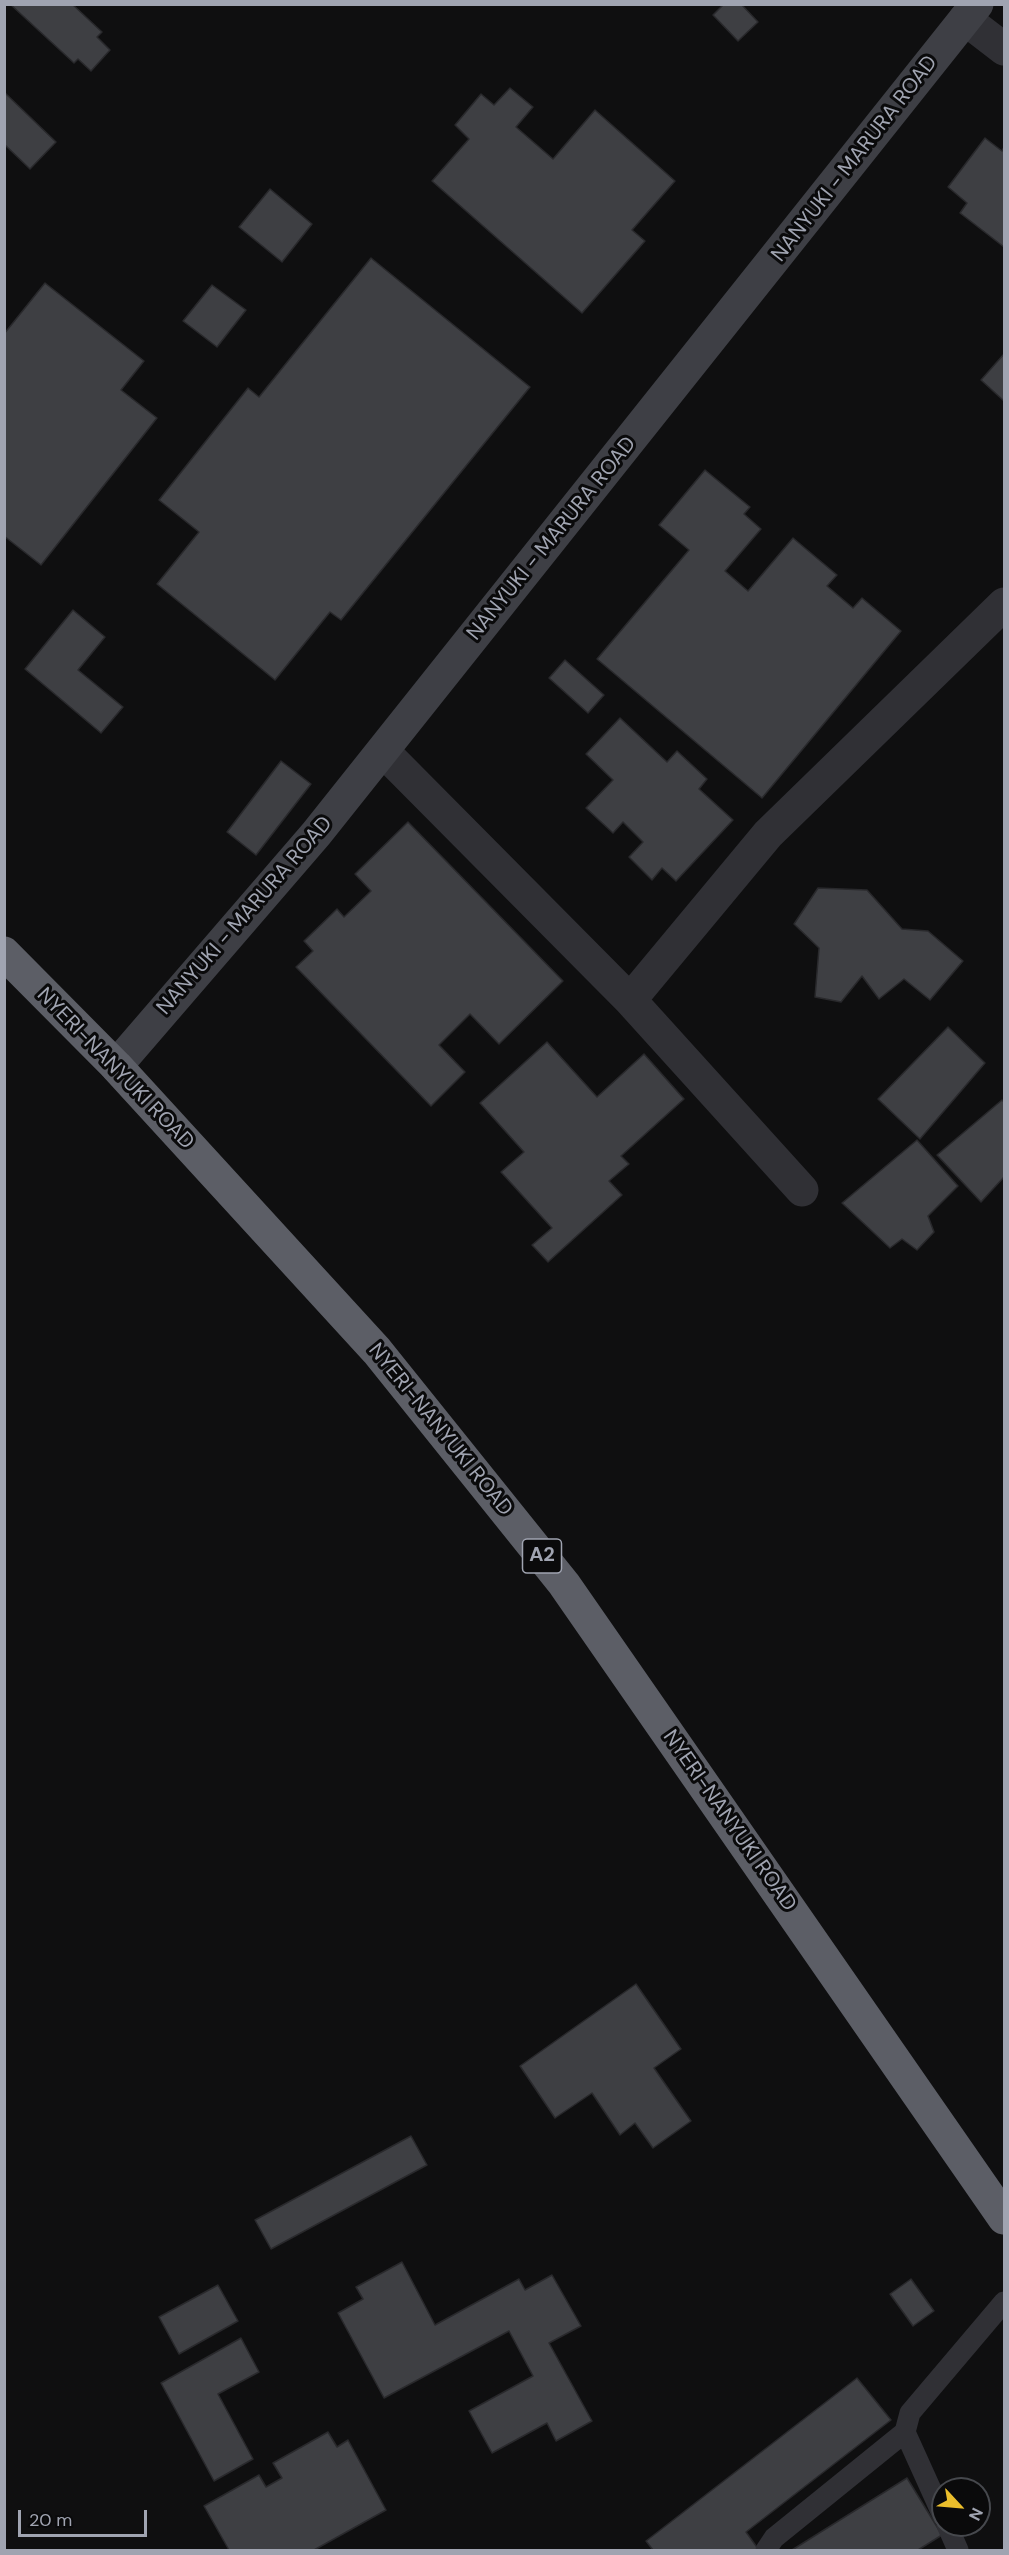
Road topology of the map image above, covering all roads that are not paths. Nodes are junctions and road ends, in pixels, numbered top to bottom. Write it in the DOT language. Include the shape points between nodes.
graph roads {
  1 [pos="971,12"];
  2 [pos="1005,49"];
  3 [pos="1005,604"];
  4 [pos="383,751"];
  5 [pos="4,954"];
  6 [pos="630,1000"];
  7 [pos="116,1066"];
  8 [pos="802,1190"];
  9 [pos="1005,2218"];
  10 [pos="1005,2302"];
  11 [pos="905,2432"];
  12 [pos="931,2489"];
  13 [pos="766,2550"];
  1 -- 2 [label="street"];
  1 -- 4 [label="street, NANYUKI - MARURA ROAD"];
  3 -- 6 [label="street" via="768,834"];
  4 -- 6 [label="street"];
  4 -- 7 [label="street, NANYUKI - MARURA ROAD"];
  5 -- 7 [label="highway, NYERI-NANYUKI ROAD / A2"];
  6 -- 8 [label="street"];
  7 -- 9 [label="highway, NYERI-NANYUKI ROAD / A2" via="377,1351 564,1584"];
  10 -- 11 [label="lane" via="910,2413"];
  11 -- 12 [label="lane"];
  11 -- 13 [label="lane" via="774,2538"];
}
